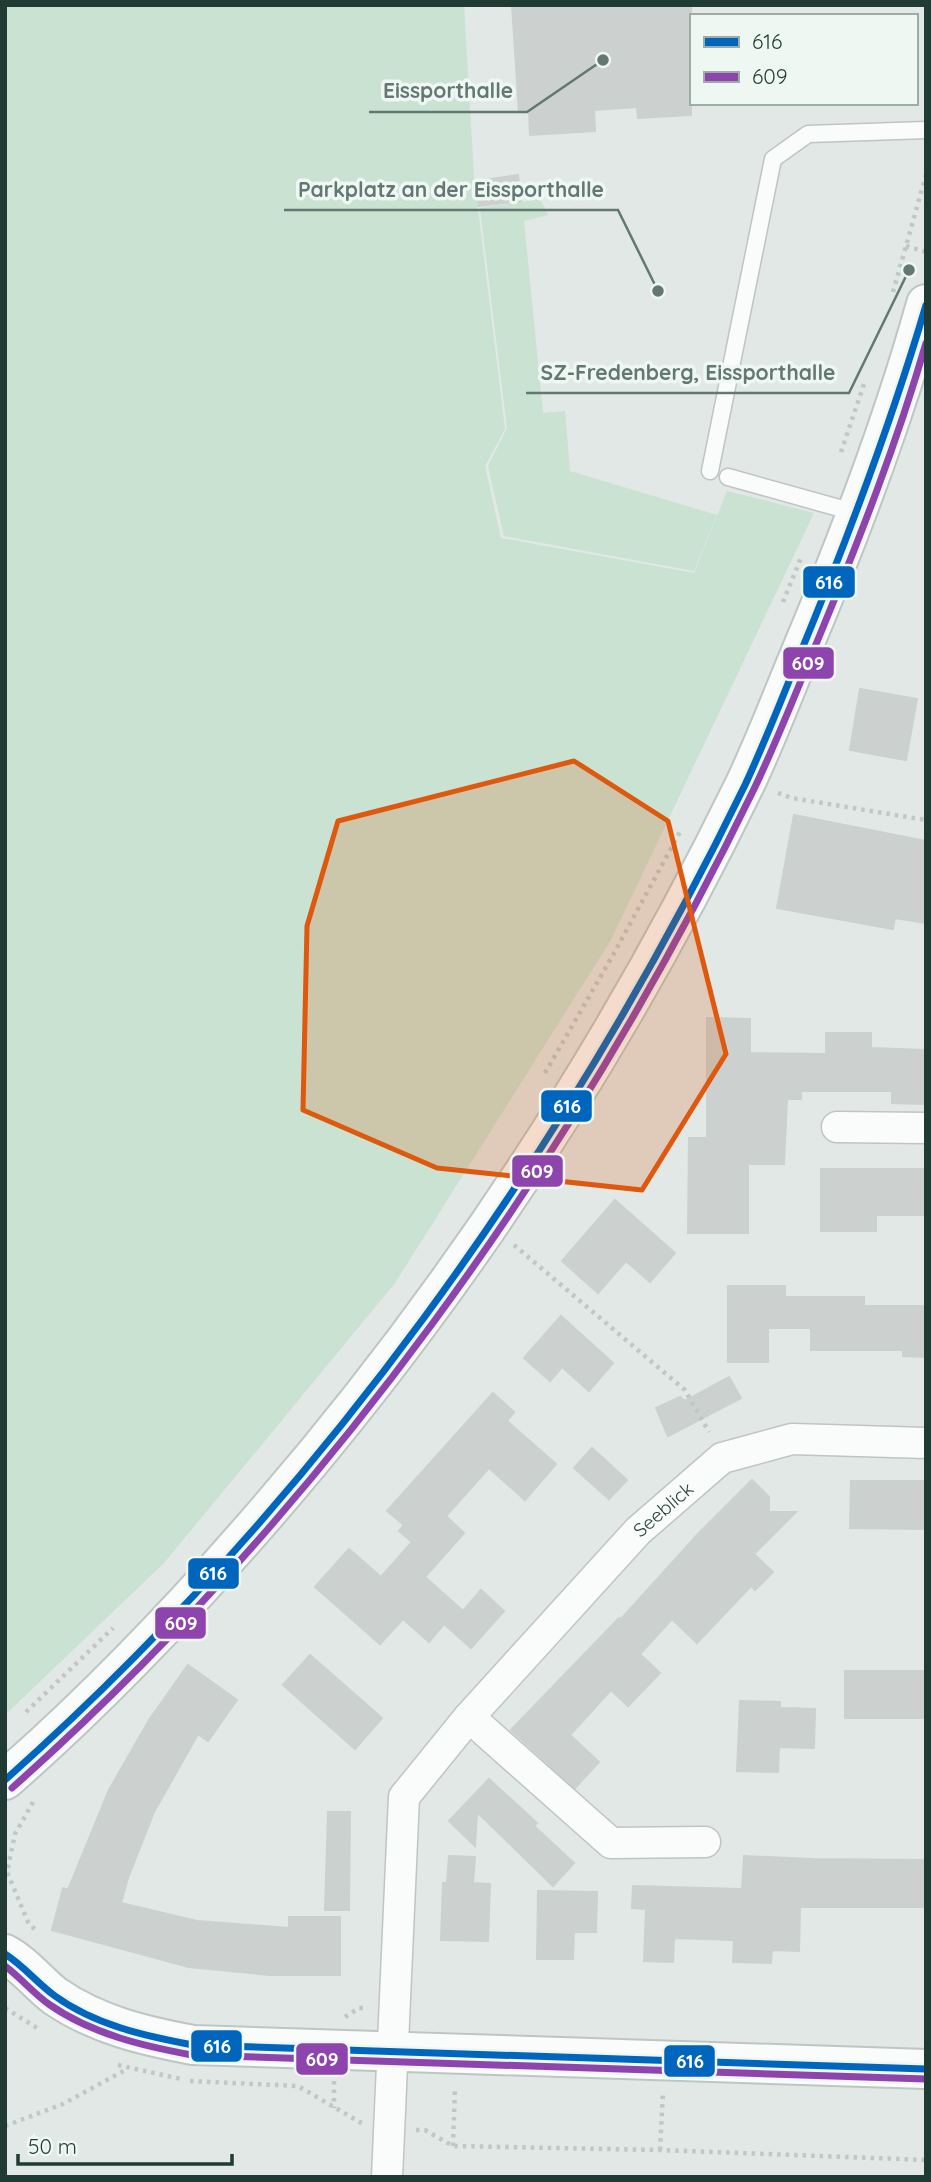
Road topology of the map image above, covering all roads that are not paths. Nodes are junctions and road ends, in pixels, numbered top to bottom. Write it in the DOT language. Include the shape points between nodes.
graph roads {
  1 [pos="926,130"];
  2 [pos="909,299"];
  3 [pos="710,471"];
  4 [pos="728,477"];
  5 [pos="857,513"];
  6 [pos="837,1127"];
  7 [pos="926,1128"];
  8 [pos="926,1443"];
  9 [pos="468,1717"];
  10 [pos="5,1780"];
  11 [pos="705,1842"];
  12 [pos="7,1951"];
  13 [pos="392,2053"];
  14 [pos="926,2069"];
  15 [pos="387,2177"];
  1 -- 3 [label="lane" via="808,134 773,159"];
  2 -- 5 [label="street" via="910,359"];
  4 -- 5 [label="lane"];
  5 -- 10 [label="street" via="746,782 646,973 492,1224 307,1467 187,1604"];
  6 -- 7 [label="street"];
  8 -- 9 [label="street, Seeblick" via="792,1439 722,1458 638,1531"];
  9 -- 11 [label="street" via="611,1843"];
  9 -- 13 [label="street, Seeblick" via="404,1797"];
  12 -- 13 [label="street" via="55,1996 94,2019 141,2035 193,2045"];
  13 -- 14 [label="street"];
  13 -- 15 [label="street, Seeblick"];
}
